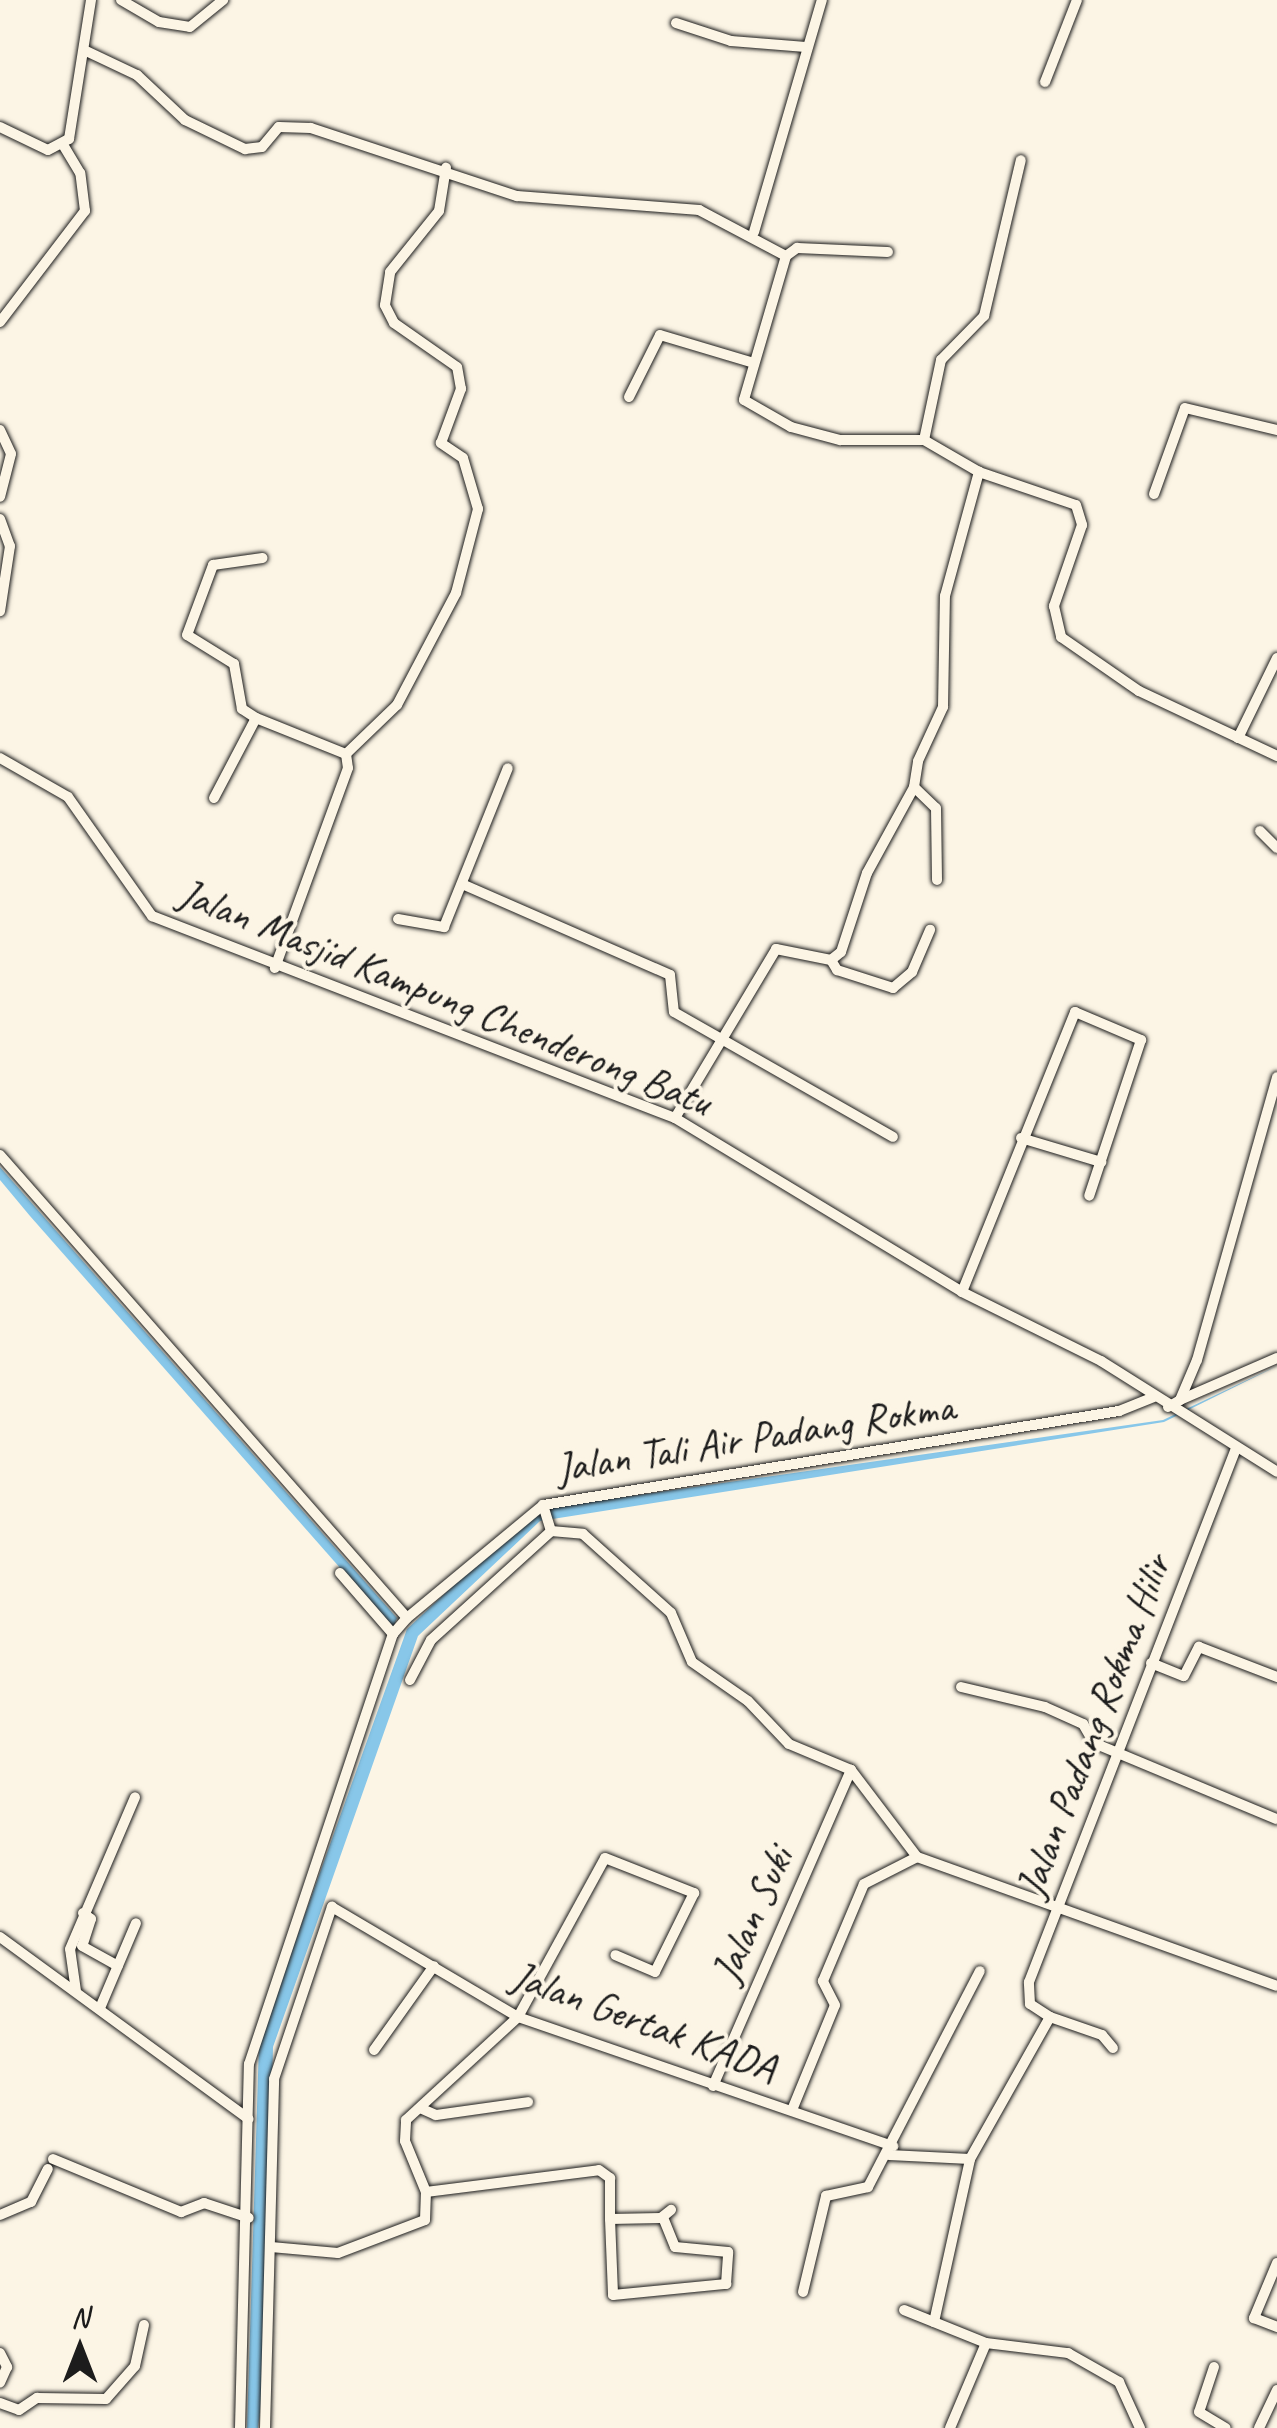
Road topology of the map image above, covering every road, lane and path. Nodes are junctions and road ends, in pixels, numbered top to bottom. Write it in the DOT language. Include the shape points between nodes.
graph roads {
  1 [pos="91,0"];
  2 [pos="121,0"];
  3 [pos="223,0"];
  4 [pos="822,0"];
  5 [pos="1077,0"];
  6 [pos="676,24"];
  7 [pos="806,47"];
  8 [pos="84,50"];
  9 [pos="1045,82"];
  10 [pos="0,127"];
  11 [pos="64,146"];
  12 [pos="1022,160"];
  13 [pos="446,168"];
  14 [pos="754,232"];
  15 [pos="888,252"];
  16 [pos="786,256"];
  17 [pos="0,322"];
  18 [pos="754,364"];
  19 [pos="629,398"];
  20 [pos="0,430"];
  21 [pos="1277,430"];
  22 [pos="924,440"];
  23 [pos="979,472"];
  24 [pos="1154,494"];
  25 [pos="0,497"];
  26 [pos="0,519"];
  27 [pos="263,558"];
  28 [pos="0,611"];
  29 [pos="1277,658"];
  30 [pos="256,718"];
  31 [pos="1238,738"];
  32 [pos="346,754"];
  33 [pos="1277,756"];
  34 [pos="0,758"];
  35 [pos="508,768"];
  36 [pos="914,787"];
  37 [pos="214,798"];
  38 [pos="1260,831"];
  39 [pos="1277,848"];
  40 [pos="937,880"];
  41 [pos="462,884"];
  42 [pos="398,920"];
  43 [pos="930,930"];
  44 [pos="830,960"];
  45 [pos="275,968"];
  46 [pos="717,1038"];
  47 [pos="1277,1077"];
  48 [pos="676,1118"];
  49 [pos="893,1138"];
  50 [pos="1021,1138"];
  51 [pos="0,1155"];
  52 [pos="1101,1162"];
  53 [pos="1089,1196"];
  54 [pos="962,1292"];
  55 [pos="1277,1358"];
  56 [pos="1153,1396"];
  57 [pos="1172,1405"];
  58 [pos="1235,1451"];
  59 [pos="1277,1472"];
  60 [pos="543,1506"];
  61 [pos="551,1531"];
  62 [pos="340,1573"];
  63 [pos="406,1619"];
  64 [pos="394,1633"];
  65 [pos="1151,1663"];
  66 [pos="1277,1677"];
  67 [pos="410,1680"];
  68 [pos="960,1686"];
  69 [pos="1121,1754"];
  70 [pos="852,1770"];
  71 [pos="135,1797"];
  72 [pos="1277,1819"];
  73 [pos="917,1857"];
  74 [pos="1060,1903"];
  75 [pos="83,1913"];
  76 [pos="136,1923"];
  77 [pos="0,1938"];
  78 [pos="615,1955"];
  79 [pos="118,1966"];
  80 [pos="434,1966"];
  81 [pos="980,1971"];
  82 [pos="1277,1986"];
  83 [pos="76,1991"];
  84 [pos="100,2008"];
  85 [pos="518,2017"];
  86 [pos="1050,2017"];
  87 [pos="1114,2048"];
  88 [pos="374,2050"];
  89 [pos="713,2086"];
  90 [pos="528,2102"];
  91 [pos="420,2108"];
  92 [pos="792,2110"];
  93 [pos="250,2120"];
  94 [pos="891,2151"];
  95 [pos="970,2159"];
  96 [pos="426,2192"];
  97 [pos="0,2215"];
  98 [pos="248,2218"];
  99 [pos="610,2219"];
  100 [pos="272,2247"];
  101 [pos="1277,2263"];
  102 [pos="803,2292"];
  103 [pos="904,2310"];
  104 [pos="934,2322"];
  105 [pos="144,2325"];
  106 [pos="1277,2327"];
  107 [pos="986,2344"];
  108 [pos="0,2353"];
  109 [pos="1214,2366"];
  110 [pos="0,2384"];
  111 [pos="1276,2390"];
  112 [pos="0,2403"];
  113 [pos="240,2428"];
  114 [pos="264,2428"];
  115 [pos="950,2428"];
  116 [pos="1140,2428"];
  117 [pos="1226,2428"];
  118 [pos="1259,2428"];
  1 -- 8 [label="street"];
  2 -- 3 [label="street" via="159,22 190,27"];
  4 -- 7 [label="street"];
  5 -- 9 [label="street"];
  6 -- 7 [label="street" via="731,41"];
  7 -- 14 [label="street"];
  8 -- 11 [label="street"];
  8 -- 13 [label="street" via="137,76 184,120 245,149 262,147 278,127 297,126"];
  10 -- 11 [label="street" via="48,150"];
  11 -- 17 [label="street" via="80,172 85,211"];
  12 -- 22 [label="street" via="984,316 941,360"];
  13 -- 14 [label="street" via="517,196 699,210"];
  13 -- 32 [label="street" via="439,211 390,272 385,305 394,323 457,367 462,389 440,443 463,458 478,509 456,593 397,705"];
  14 -- 16 [label="street"];
  15 -- 16 [label="street" via="798,248"];
  16 -- 18 [label="street"];
  18 -- 19 [label="street" via="660,334"];
  18 -- 22 [label="street" via="744,400 793,428 840,440"];
  20 -- 25 [label="street" via="10,454"];
  21 -- 24 [label="street" via="1185,408"];
  22 -- 23 [label="street"];
  23 -- 31 [label="street" via="1082,512 1074,559 1054,606 1061,636 1138,691"];
  23 -- 36 [label="street" via="945,596 944,707 918,760"];
  26 -- 28 [label="street" via="10,561"];
  27 -- 30 [label="street" via="213,565 187,636 234,664 242,710"];
  29 -- 31 [label="street"];
  30 -- 32 [label="street"];
  30 -- 37 [label="street"];
  31 -- 33 [label="street"];
  32 -- 45 [label="street" via="348,768"];
  34 -- 45 [label="street, Jalan Masjid Kampung Chenderong Batu" via="68,797 152,916"];
  35 -- 41 [label="street"];
  36 -- 40 [label="street" via="936,808"];
  36 -- 44 [label="street"];
  38 -- 39 [label="street"];
  41 -- 42 [label="street" via="444,927"];
  41 -- 46 [label="street" via="670,975 674,1012"];
  43 -- 44 [label="street" via="912,972 893,988 840,972"];
  44 -- 46 [label="street" via="776,949"];
  45 -- 48 [label="street, Jalan Masjid Kampung Chenderong Batu"];
  46 -- 48 [label="street"];
  46 -- 49 [label="street"];
  47 -- 57 [label="street"];
  48 -- 54 [label="street, Jalan Masjid Kampung Chenderong Batu"];
  50 -- 52 [label="street"];
  50 -- 52 [label="street" via="1067,1018 1080,1012 1141,1040"];
  50 -- 54 [label="street"];
  51 -- 63 [label="street"];
  52 -- 53 [label="street"];
  54 -- 56 [label="street, Jalan Masjid Kampung Chenderong Batu" via="1100,1361"];
  55 -- 57 [label="street"];
  56 -- 57 [label="street, Jalan Masjid Kampung Chenderong Batu"];
  56 -- 60 [label="street, Jalan Tali Air Padang Rokma" via="1119,1411"];
  57 -- 58 [label="street, Jalan Masjid Kampung Chenderong Batu"];
  58 -- 59 [label="street, Jalan Masjid Kampung Chenderong Batu"];
  58 -- 65 [label="street, Jalan Padang Rokma Hilir"];
  60 -- 61 [label="street"];
  60 -- 63 [label="street, Jalan Tali Air Padang Rokma"];
  61 -- 67 [label="street" via="431,1640"];
  61 -- 70 [label="street" via="583,1534 671,1614 692,1662 789,1744"];
  62 -- 64 [label="street"];
  63 -- 64 [label="street, Jalan Tali Air Padang Rokma"];
  64 -- 93 [label="street" via="249,2064"];
  65 -- 66 [label="street" via="1184,1676 1201,1647"];
  65 -- 69 [label="street, Jalan Padang Rokma Hilir"];
  68 -- 69 [label="street" via="1081,1722 1094,1743"];
  69 -- 72 [label="street"];
  69 -- 74 [label="street, Jalan Padang Rokma Hilir"];
  70 -- 73 [label="street"];
  70 -- 89 [label="street, Jalan Suki"];
  71 -- 75 [label="street"];
  73 -- 74 [label="street"];
  73 -- 92 [label="street" via="864,1884 824,1978 835,2005"];
  74 -- 82 [label="street"];
  74 -- 86 [label="street, Jalan Padang Rokma Hilir" via="1029,1982 1030,2004"];
  75 -- 79 [label="street" via="91,1918 82,1946"];
  75 -- 83 [label="street" via="70,1949"];
  76 -- 79 [label="street"];
  77 -- 83 [label="street"];
  78 -- 85 [label="street" via="655,1972 694,1892 605,1858"];
  79 -- 84 [label="street"];
  80 -- 85 [label="street, Jalan Gertak KADA"];
  80 -- 88 [label="street"];
  80 -- 100 [label="street, Jalan Gertak KADA" via="332,1907 274,2079"];
  81 -- 94 [label="street"];
  83 -- 84 [label="street"];
  84 -- 93 [label="street"];
  85 -- 89 [label="street, Jalan Gertak KADA"];
  85 -- 91 [label="street"];
  86 -- 87 [label="street" via="1102,2034"];
  86 -- 95 [label="street"];
  89 -- 92 [label="street, Jalan Gertak KADA"];
  90 -- 91 [label="street" via="436,2115"];
  91 -- 96 [label="street" via="404,2123 405,2141"];
  92 -- 94 [label="street, Jalan Gertak KADA"];
  93 -- 98 [label="street"];
  94 -- 95 [label="street, Jalan Gertak KADA"];
  94 -- 102 [label="street" via="862,2192 826,2196"];
  95 -- 104 [label="street"];
  96 -- 99 [label="street" via="600,2170 610,2178"];
  96 -- 100 [label="street" via="423,2222 340,2252"];
  97 -- 98 [label="street" via="31,2202 50,2164 178,2211 204,2203"];
  98 -- 113 [label="street"];
  99 -- 99 [label="street" via="613,2295 726,2284 728,2252 675,2247 667,2214"];
  100 -- 114 [label="street"];
  101 -- 106 [label="street" via="1254,2318"];
  103 -- 104 [label="street"];
  104 -- 107 [label="street"];
  105 -- 112 [label="street" via="136,2364 103,2400 38,2398 19,2410"];
  107 -- 115 [label="street"];
  107 -- 116 [label="street" via="1051,2348 1108,2374"];
  108 -- 110 [label="street" via="7,2367"];
  109 -- 117 [label="street" via="1199,2412"];
  111 -- 118 [label="street"];
}
